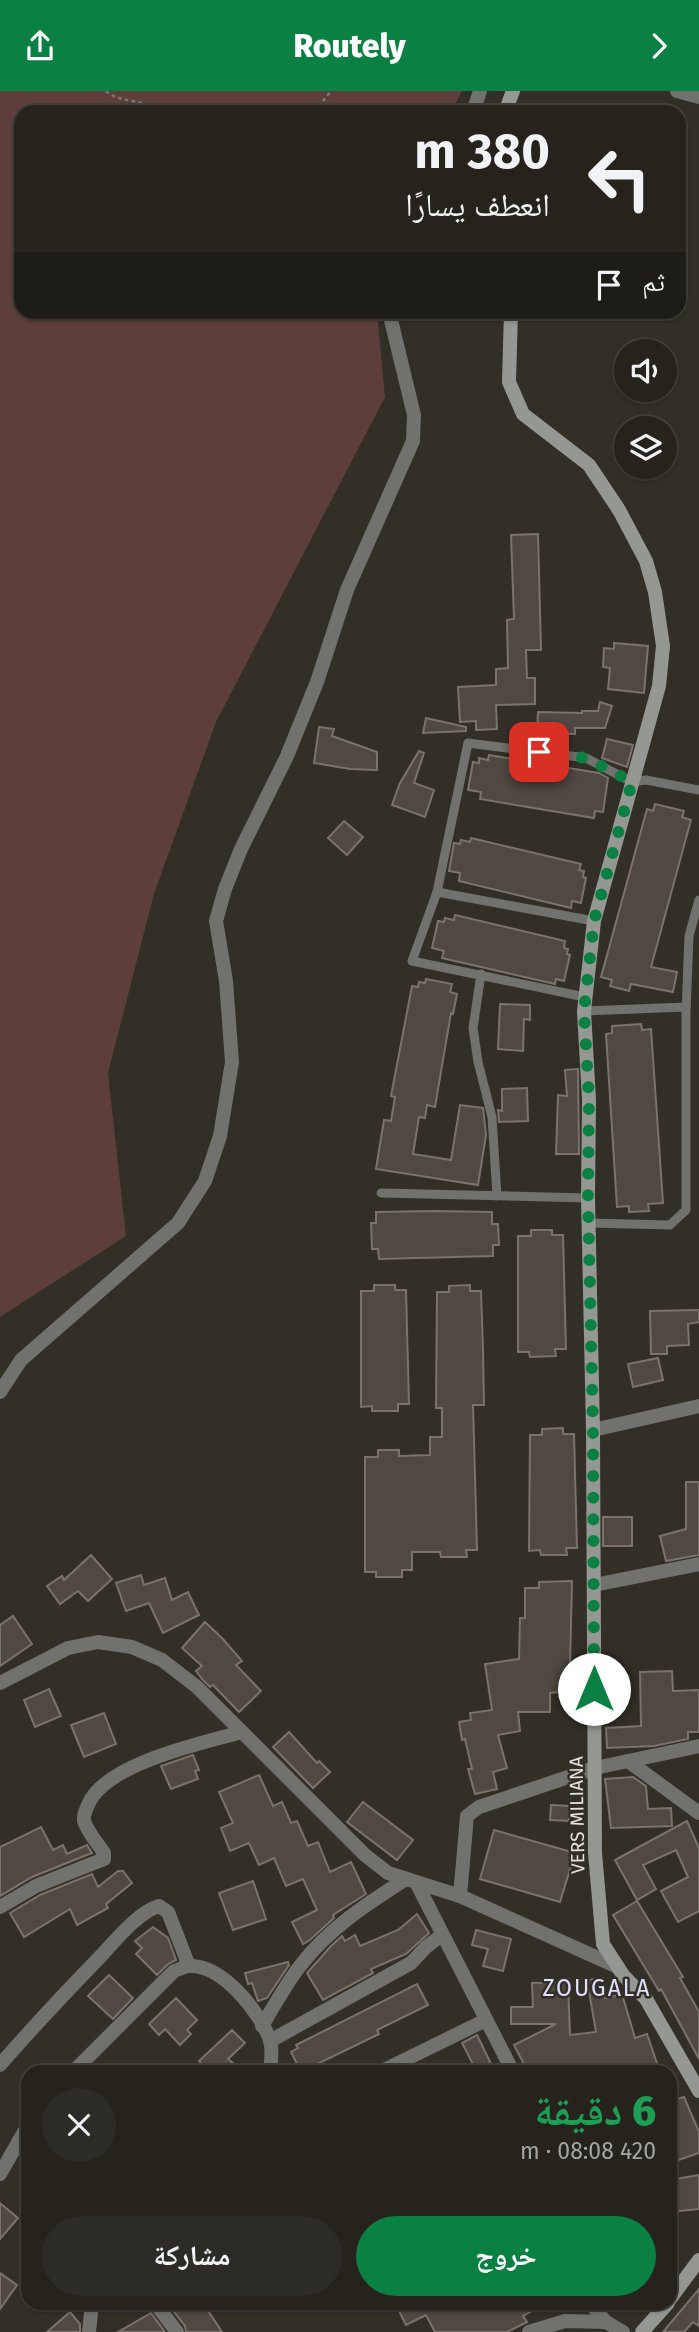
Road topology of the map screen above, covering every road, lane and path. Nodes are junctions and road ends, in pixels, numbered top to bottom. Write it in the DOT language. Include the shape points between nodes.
graph roads {
  1 [pos="106,91"];
  2 [pos="331,91"];
  3 [pos="677,91"];
  4 [pos="699,97"];
  5 [pos="151,105"];
  6 [pos="320,105"];
  7 [pos="391,319"];
  8 [pos="511,319"];
  9 [pos="632,782"];
  10 [pos="699,790"];
  11 [pos="437,892"];
  12 [pos="699,900"];
  13 [pos="594,921"];
  14 [pos="481,974"];
  15 [pos="584,1004"];
  16 [pos="686,1007"];
  17 [pos="381,1193"];
  18 [pos="497,1196"];
  19 [pos="588,1198"];
  20 [pos="589,1223"];
  21 [pos="0,1392"];
  22 [pos="699,1406"];
  23 [pos="593,1430"];
  24 [pos="699,1565"];
  25 [pos="594,1585"];
  26 [pos="0,1683"];
  27 [pos="242,1732"];
  28 [pos="699,1746"];
  29 [pos="628,1761"];
  30 [pos="595,1768"];
  31 [pos="699,1813"];
  32 [pos="411,1881"];
  33 [pos="460,1896"];
  34 [pos="0,1907"];
  35 [pos="442,1934"];
  36 [pos="189,1966"];
  37 [pos="618,1967"];
  38 [pos="486,2020"];
  39 [pos="262,2026"];
  40 [pos="270,2041"];
  41 [pos="0,2064"];
  42 [pos="80,2065"];
  43 [pos="271,2065"];
  44 [pos="394,2065"];
  45 [pos="509,2065"];
  46 [pos="699,2091"];
  47 [pos="21,2137"];
  48 [pos="0,2174"];
  49 [pos="699,2260"];
  50 [pos="677,2290"];
  51 [pos="91,2310"];
  52 [pos="160,2310"];
  53 [pos="596,2310"];
  54 [pos="661,2310"];
  55 [pos="606,2322"];
  56 [pos="89,2332"];
  57 [pos="177,2332"];
  58 [pos="529,2332"];
  59 [pos="623,2332"];
  60 [pos="642,2332"];
  1 -- 5 [label="path" via="113,97"];
  2 -- 6 [label="path"];
  3 -- 4 [label="street"];
  7 -- 21 [label="street" via="414,415 413,441 347,590 317,681 287,756 241,849 216,921 232,1062 220,1136 205,1181 178,1223 22,1360"];
  8 -- 9 [label="main road, VERS MILIANA" via="509,382 523,414 589,465 646,561 663,646 659,686"];
  9 -- 10 [label="lane" via="646,780"];
  9 -- 11 [label="lane" via="586,758 468,743"];
  9 -- 13 [label="main road, VERS MILIANA"];
  11 -- 13 [label="lane"];
  11 -- 14 [label="lane" via="412,961"];
  12 -- 16 [label="lane" via="689,936"];
  13 -- 15 [label="main road, VERS MILIANA"];
  14 -- 15 [label="lane"];
  14 -- 18 [label="lane" via="473,1028 492,1117"];
  15 -- 16 [label="lane"];
  15 -- 19 [label="main road, VERS MILIANA"];
  16 -- 20 [label="lane" via="686,1210 670,1225"];
  17 -- 18 [label="lane"];
  18 -- 19 [label="lane"];
  19 -- 20 [label="main road, VERS MILIANA"];
  20 -- 23 [label="main road, VERS MILIANA"];
  22 -- 23 [label="street"];
  23 -- 25 [label="main road, VERS MILIANA"];
  24 -- 25 [label="street"];
  25 -- 30 [label="main road, VERS MILIANA"];
  26 -- 27 [label="street" via="68,1648 99,1642 132,1647 162,1660 197,1687"];
  27 -- 32 [label="street" via="365,1855 388,1873"];
  27 -- 34 [label="street" via="171,1752 105,1782 90,1798 84,1814 104,1859 36,1886"];
  28 -- 29 [label="street"];
  29 -- 30 [label="street"];
  29 -- 31 [label="street"];
  30 -- 33 [label="street" via="479,1807 467,1816"];
  30 -- 37 [label="main road, VERS MILIANA" via="595,1853 603,1944"];
  32 -- 33 [label="street"];
  32 -- 35 [label="street"];
  32 -- 39 [label="street" via="374,1899 326,1938 301,1965"];
  33 -- 37 [label="street"];
  35 -- 38 [label="street"];
  35 -- 40 [label="street" via="411,1963"];
  36 -- 39 [label="street" via="224,1979 249,2001"];
  36 -- 41 [label="street" via="168,1912 159,1906 150,1908"];
  36 -- 42 [label="street" via="174,1971"];
  37 -- 46 [label="main road, VERS MILIANA" via="646,1999"];
  38 -- 44 [label="street"];
  38 -- 45 [label="street"];
  39 -- 40 [label="street"];
  40 -- 43 [label="street"];
  47 -- 48 [label="street"];
  49 -- 50 [label="main road"];
  51 -- 56 [label="street"];
  52 -- 57 [label="street"];
  53 -- 55 [label="street"];
  54 -- 60 [label="main road"];
  55 -- 58 [label="street" via="565,2321"];
  55 -- 59 [label="street"];
}
